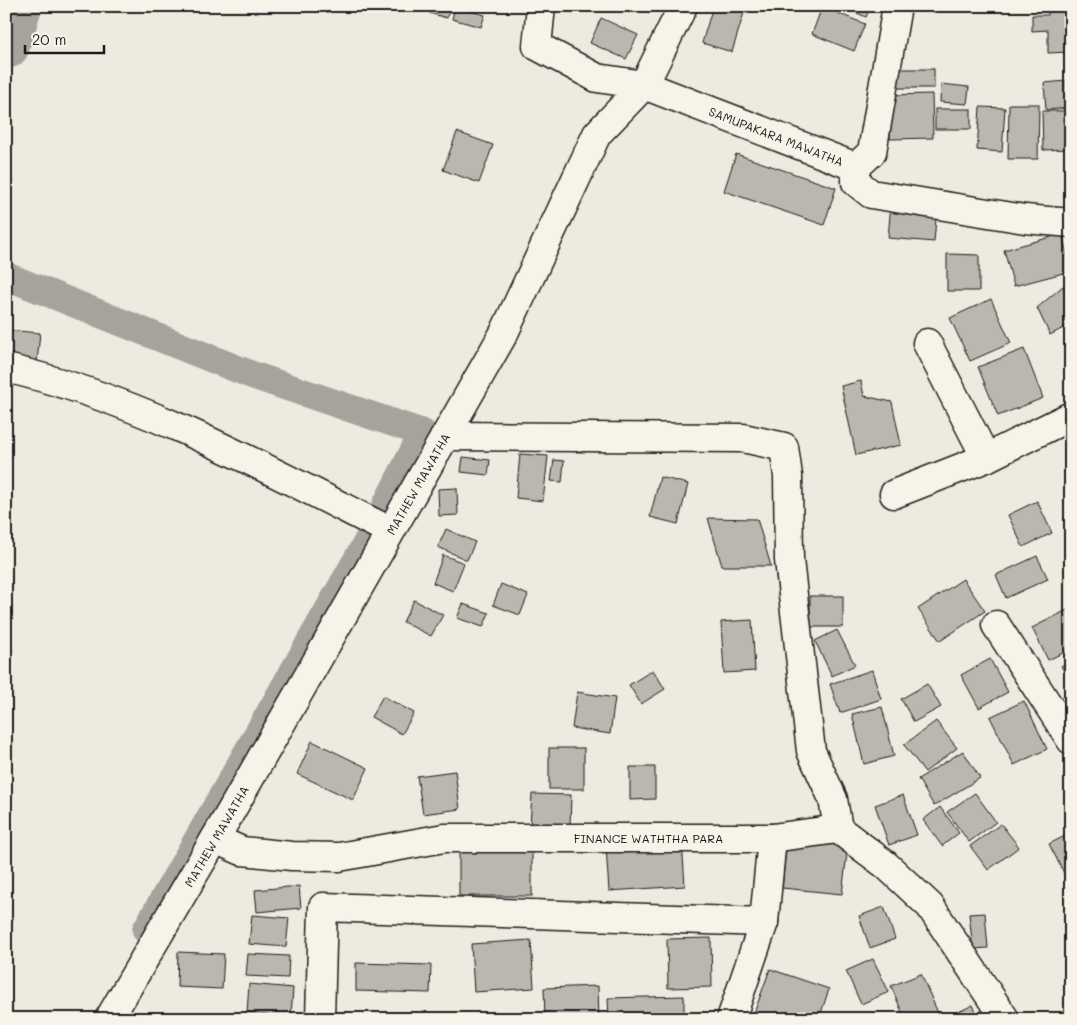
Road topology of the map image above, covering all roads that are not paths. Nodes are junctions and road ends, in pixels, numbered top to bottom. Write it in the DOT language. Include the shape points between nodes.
graph roads {
  1 [pos="541,6"];
  2 [pos="683,6"];
  3 [pos="898,6"];
  4 [pos="644,85"];
  5 [pos="856,167"];
  6 [pos="1071,223"];
  7 [pos="927,343"];
  8 [pos="6,368"];
  9 [pos="1071,416"];
  10 [pos="445,436"];
  11 [pos="986,458"];
  12 [pos="894,494"];
  13 [pos="390,531"];
  14 [pos="996,625"];
  15 [pos="1071,740"];
  16 [pos="838,829"];
  17 [pos="772,838"];
  18 [pos="215,839"];
  19 [pos="764,922"];
  20 [pos="109,1019"];
  21 [pos="320,1019"];
  22 [pos="732,1019"];
  23 [pos="1006,1019"];
  1 -- 4 [label="street" via="538,46 597,78"];
  2 -- 4 [label="street, MATHEW MAWATHA"];
  3 -- 5 [label="street" via="872,152"];
  4 -- 5 [label="street, SAMUPAKARA MAWATHA"];
  4 -- 10 [label="street, MATHEW MAWATHA" via="597,134 504,333"];
  5 -- 6 [label="street, SAMUPAKARA MAWATHA" via="856,182 871,194 1025,219"];
  7 -- 11 [label="street"];
  8 -- 13 [label="street" via="54,380 209,440"];
  9 -- 11 [label="street"];
  10 -- 13 [label="street, MATHEW MAWATHA"];
  10 -- 16 [label="street" via="743,438 784,446 788,476 789,560 811,751 833,799"];
  11 -- 12 [label="street"];
  13 -- 18 [label="street, MATHEW MAWATHA"];
  14 -- 15 [label="street"];
  16 -- 17 [label="street, FINANCE WATHTHA PARA"];
  16 -- 23 [label="street" via="886,865 930,906"];
  17 -- 18 [label="street, FINANCE WATHTHA PARA" via="444,838 339,857 242,851"];
  17 -- 19 [label="street"];
  18 -- 20 [label="street, MATHEW MAWATHA"];
  19 -- 21 [label="street" via="323,907"];
  19 -- 22 [label="street"];
}
